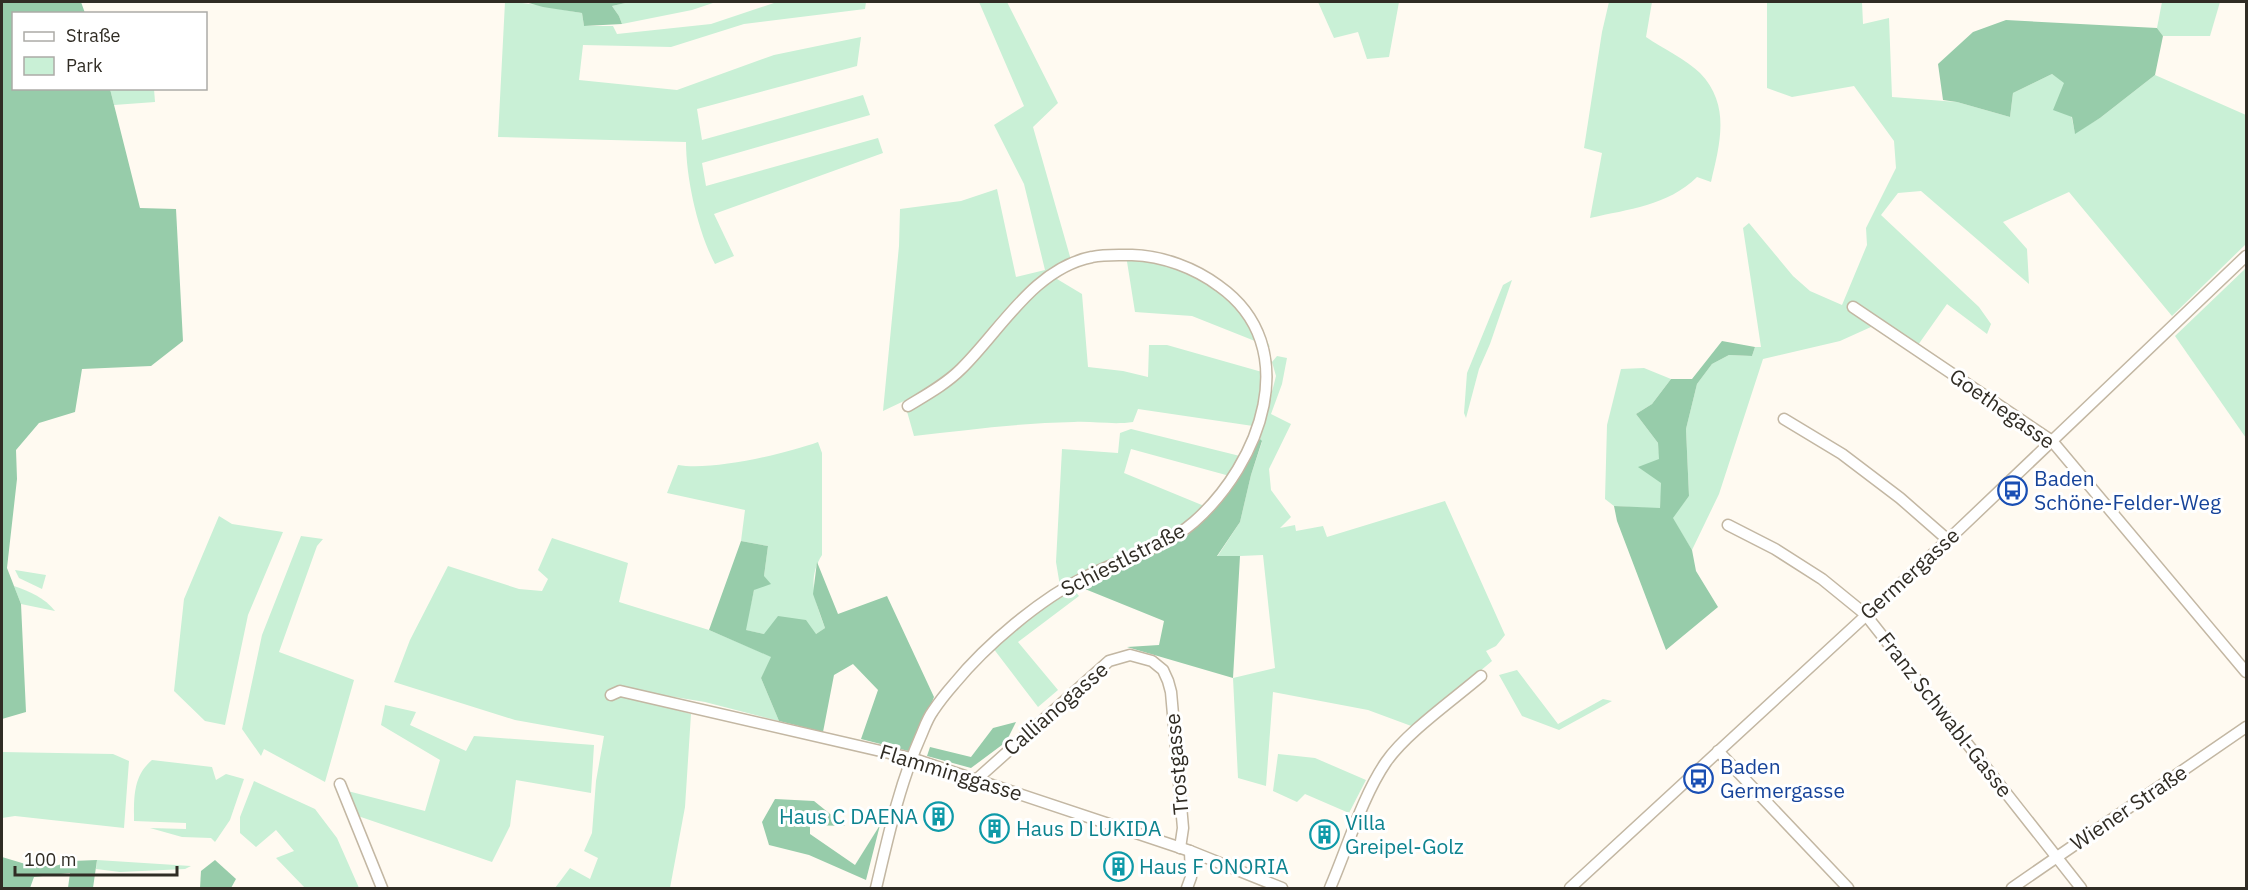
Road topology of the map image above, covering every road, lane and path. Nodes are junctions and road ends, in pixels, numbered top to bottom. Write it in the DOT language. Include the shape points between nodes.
graph roads {
  1 [pos="2247,256"];
  2 [pos="1853,307"];
  3 [pos="908,406"];
  4 [pos="1784,419"];
  5 [pos="2052,441"];
  6 [pos="1728,525"];
  7 [pos="1948,540"];
  8 [pos="1865,614"];
  9 [pos="2247,672"];
  10 [pos="1480,676"];
  11 [pos="1168,681"];
  12 [pos="611,695"];
  13 [pos="2247,727"];
  14 [pos="1718,752"];
  15 [pos="911,758"];
  16 [pos="977,779"];
  17 [pos="340,784"];
  18 [pos="1185,849"];
  19 [pos="2058,857"];
  20 [pos="382,888"];
  21 [pos="876,888"];
  22 [pos="1187,888"];
  23 [pos="1282,888"];
  24 [pos="1330,888"];
  25 [pos="1570,888"];
  26 [pos="1848,888"];
  27 [pos="2012,888"];
  28 [pos="2081,888"];
  1 -- 5 [label="street, Germergasse"];
  2 -- 5 [label="street, Goethegasse"];
  3 -- 15 [label="street, Schiestlstraße" via="959,372 1036,286 1062,268 1090,257 1144,255 1206,276 1246,311 1261,337 1265,354 1267,380 1262,415 1236,473 1212,505 1164,543 1059,592 993,642 932,713"];
  4 -- 7 [label="street" via="1842,454"];
  5 -- 7 [label="street, Germergasse"];
  5 -- 9 [label="street, Goethegasse"];
  6 -- 8 [label="street, Franz Schwabl-Gasse" via="1822,579"];
  7 -- 8 [label="street, Germergasse"];
  8 -- 14 [label="street, Germergasse"];
  8 -- 19 [label="street, Franz Schwabl-Gasse"];
  10 -- 24 [label="street" via="1387,761 1373,783"];
  11 -- 16 [label="street, Callianogasse" via="1152,661 1130,655 1109,661"];
  11 -- 18 [label="street, Trostgasse"];
  12 -- 15 [label="street, Flamminggasse" via="620,691"];
  13 -- 19 [label="street, Wiener Straße"];
  14 -- 25 [label="street, Germergasse"];
  14 -- 26 [label="street"];
  15 -- 16 [label="street, Flamminggasse"];
  15 -- 21 [label="street, Schiestlstraße" via="894,809"];
  16 -- 18 [label="street, Flamminggasse"];
  17 -- 20 [label="street"];
  18 -- 22 [label="street, Trostgasse" via="1191,877"];
  18 -- 23 [label="street, Flamminggasse"];
  19 -- 27 [label="street, Wiener Straße"];
  19 -- 28 [label="street, Franz Schwabl-Gasse"];
}
